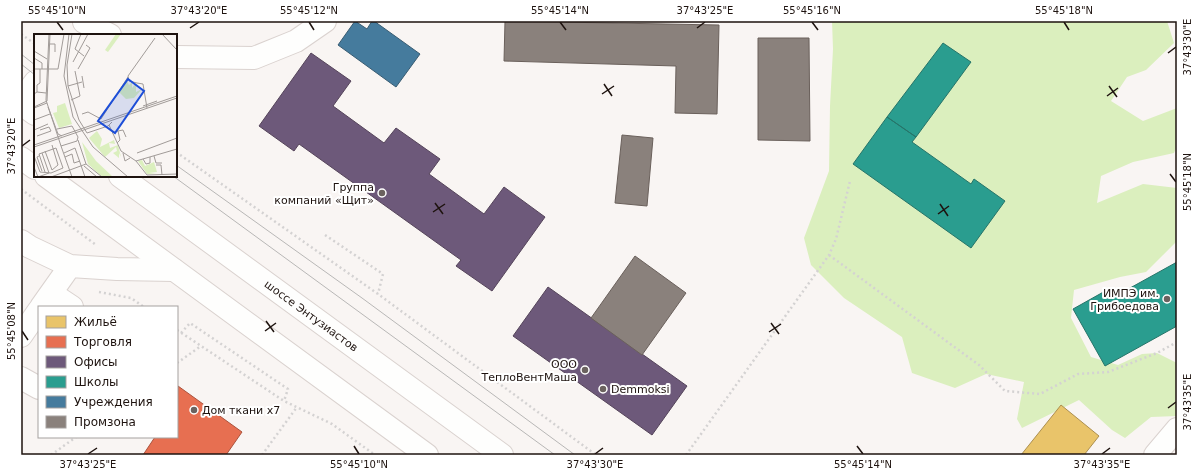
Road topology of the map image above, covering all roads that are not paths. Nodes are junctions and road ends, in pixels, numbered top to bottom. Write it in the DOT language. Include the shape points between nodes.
graph roads {
  1 [pos="84,21"];
  2 [pos="325,21"];
  3 [pos="74,34"];
  4 [pos="108,34"];
  5 [pos="177,57"];
  6 [pos="34,84"];
  7 [pos="21,103"];
  8 [pos="34,113"];
  9 [pos="21,158"];
  10 [pos="34,167"];
  11 [pos="47,177"];
  12 [pos="121,177"];
  13 [pos="21,241"];
  14 [pos="70,266"];
  15 [pos="174,270"];
  16 [pos="46,304"];
  17 [pos="63,306"];
  18 [pos="38,314"];
  19 [pos="21,336"];
  20 [pos="21,378"];
  21 [pos="38,387"];
  22 [pos="1177,429"];
  23 [pos="427,455"];
  24 [pos="502,455"];
  25 [pos="1155,455"];
  1 -- 3 [label="main road"];
  1 -- 4 [label="main road"];
  2 -- 5 [label="main road" via="296,41 254,58"];
  6 -- 7 [label="main road"];
  7 -- 8 [label="main road"];
  9 -- 10 [label="main road"];
  11 -- 15 [label="main road"];
  12 -- 24 [label="main road, шоссе Энтузиастов"];
  13 -- 14 [label="main road"];
  14 -- 15 [label="main road"];
  14 -- 16 [label="main road"];
  15 -- 23 [label="main road"];
  16 -- 17 [label="main road"];
  18 -- 19 [label="main road"];
  20 -- 21 [label="main road"];
  22 -- 25 [label="main road"];
}
